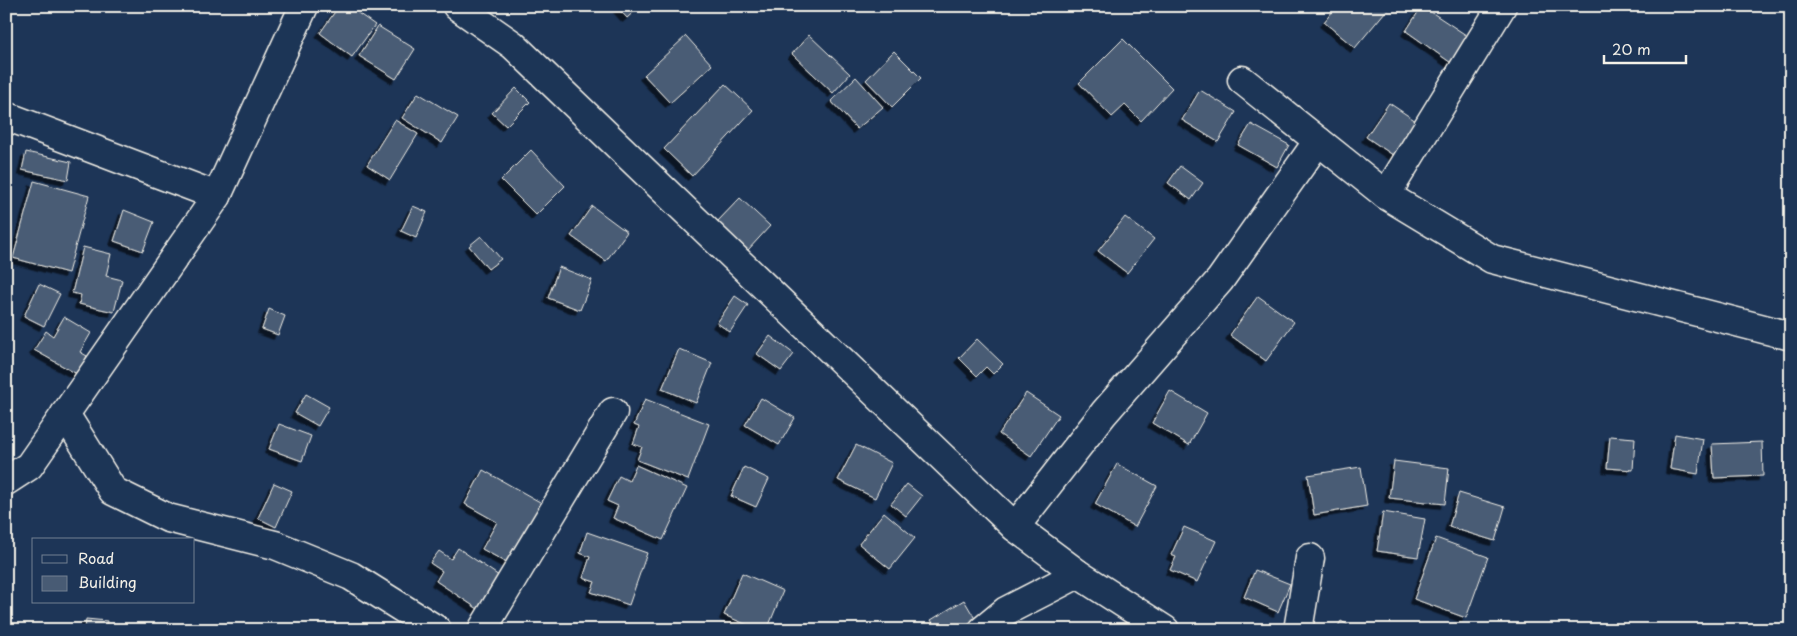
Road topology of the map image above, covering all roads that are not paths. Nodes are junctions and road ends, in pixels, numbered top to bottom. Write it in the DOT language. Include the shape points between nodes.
graph roads {
  1 [pos="304,6"];
  2 [pos="457,6"];
  3 [pos="1502,6"];
  4 [pos="1242,80"];
  5 [pos="6,116"];
  6 [pos="1318,141"];
  7 [pos="1386,195"];
  8 [pos="217,196"];
  9 [pos="1791,336"];
  10 [pos="613,412"];
  11 [pos="66,414"];
  12 [pos="6,481"];
  13 [pos="1015,527"];
  14 [pos="1310,558"];
  15 [pos="1078,574"];
  16 [pos="437,630"];
  17 [pos="482,630"];
  18 [pos="983,630"];
  19 [pos="1165,630"];
  20 [pos="1298,630"];
  1 -- 8 [label="street"];
  2 -- 13 [label="street" via="513,44"];
  3 -- 7 [label="street"];
  4 -- 6 [label="street"];
  5 -- 8 [label="street"];
  6 -- 7 [label="street"];
  6 -- 13 [label="street" via="1220,280 1104,413"];
  7 -- 9 [label="street" via="1492,259"];
  8 -- 11 [label="street"];
  10 -- 17 [label="street"];
  11 -- 12 [label="street" via="29,466"];
  11 -- 16 [label="street" via="113,491 168,518 274,545 351,576"];
  13 -- 15 [label="street"];
  14 -- 20 [label="street"];
  15 -- 18 [label="street" via="1006,611"];
  15 -- 19 [label="street"];
}
